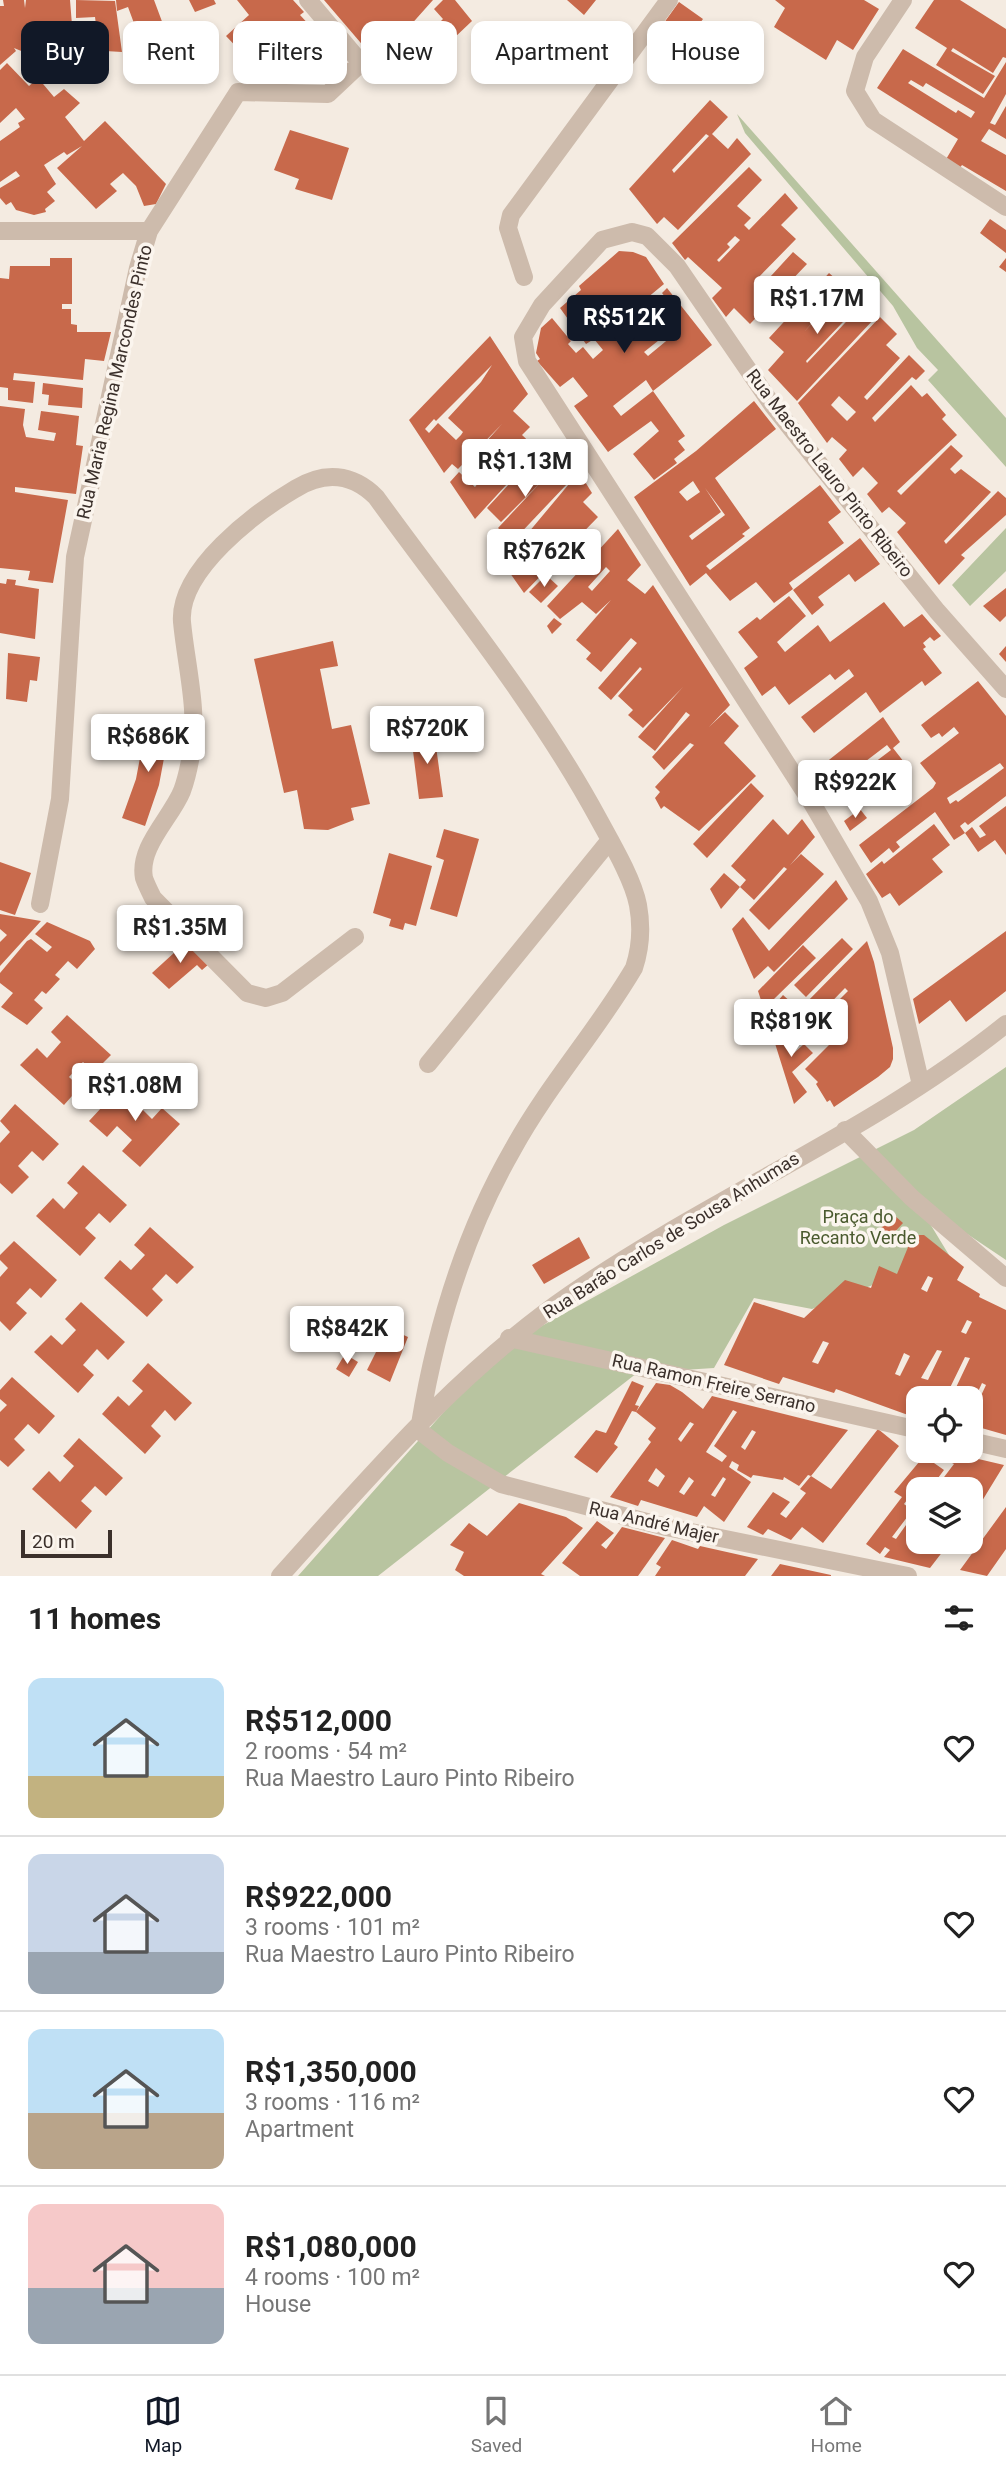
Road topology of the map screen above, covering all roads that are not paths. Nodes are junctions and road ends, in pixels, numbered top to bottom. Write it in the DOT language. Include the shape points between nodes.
graph roads {
  1 [pos="309,0"];
  2 [pos="669,0"];
  3 [pos="903,0"];
  4 [pos="1006,207"];
  5 [pos="0,231"];
  6 [pos="149,231"];
  7 [pos="524,277"];
  8 [pos="1006,689"];
  9 [pos="610,840"];
  10 [pos="40,904"];
  11 [pos="355,937"];
  12 [pos="1006,1024"];
  13 [pos="428,1064"];
  14 [pos="921,1085"];
  15 [pos="845,1130"];
  16 [pos="1006,1278"];
  17 [pos="509,1338"];
  18 [pos="418,1426"];
  19 [pos="906,1427"];
  20 [pos="983,1444"];
  21 [pos="1006,1449"];
  22 [pos="280,1576"];
  23 [pos="908,1576"];
  1 -- 6 [label="street" via="361,63 328,94 238,92"];
  2 -- 7 [label="street" via="511,215 508,228"];
  3 -- 4 [label="street" via="865,57 855,91 873,120"];
  5 -- 6 [label="street, Rua Maria Regina Marcondes Pinto"];
  6 -- 10 [label="street, Rua Maria Regina Marcondes Pinto" via="75,557 60,799"];
  8 -- 14 [label="street, Rua Maestro Lauro Pinto Ribeiro" via="937,611 773,406 668,256 647,236 632,232 602,240 542,305 523,337 527,361 812,803 869,901 890,953"];
  9 -- 11 [label="street" via="532,710 376,497 346,476 304,483 256,512 194,581 182,618 192,691 192,752 182,792 147,853 144,877 153,898 247,993 266,998 282,993"];
  9 -- 13 [label="street"];
  9 -- 18 [label="street" via="637,902 640,950 634,968 513,1149 491,1194 444,1307"];
  12 -- 14 [label="street, Rua Barão Carlos de Sousa Anhumas"];
  14 -- 15 [label="street, Rua Barão Carlos de Sousa Anhumas"];
  15 -- 16 [label="street" via="912,1198"];
  15 -- 17 [label="street, Rua Barão Carlos de Sousa Anhumas" via="584,1285"];
  17 -- 18 [label="street, Rua Barão Carlos de Sousa Anhumas"];
  17 -- 19 [label="street, Rua Ramon Freire Serrano"];
  18 -- 22 [label="street, Rua Barão Carlos de Sousa Anhumas"];
  18 -- 23 [label="street, Rua André Majer" via="448,1453 501,1484 666,1527"];
  20 -- 21 [label="street"];
}
